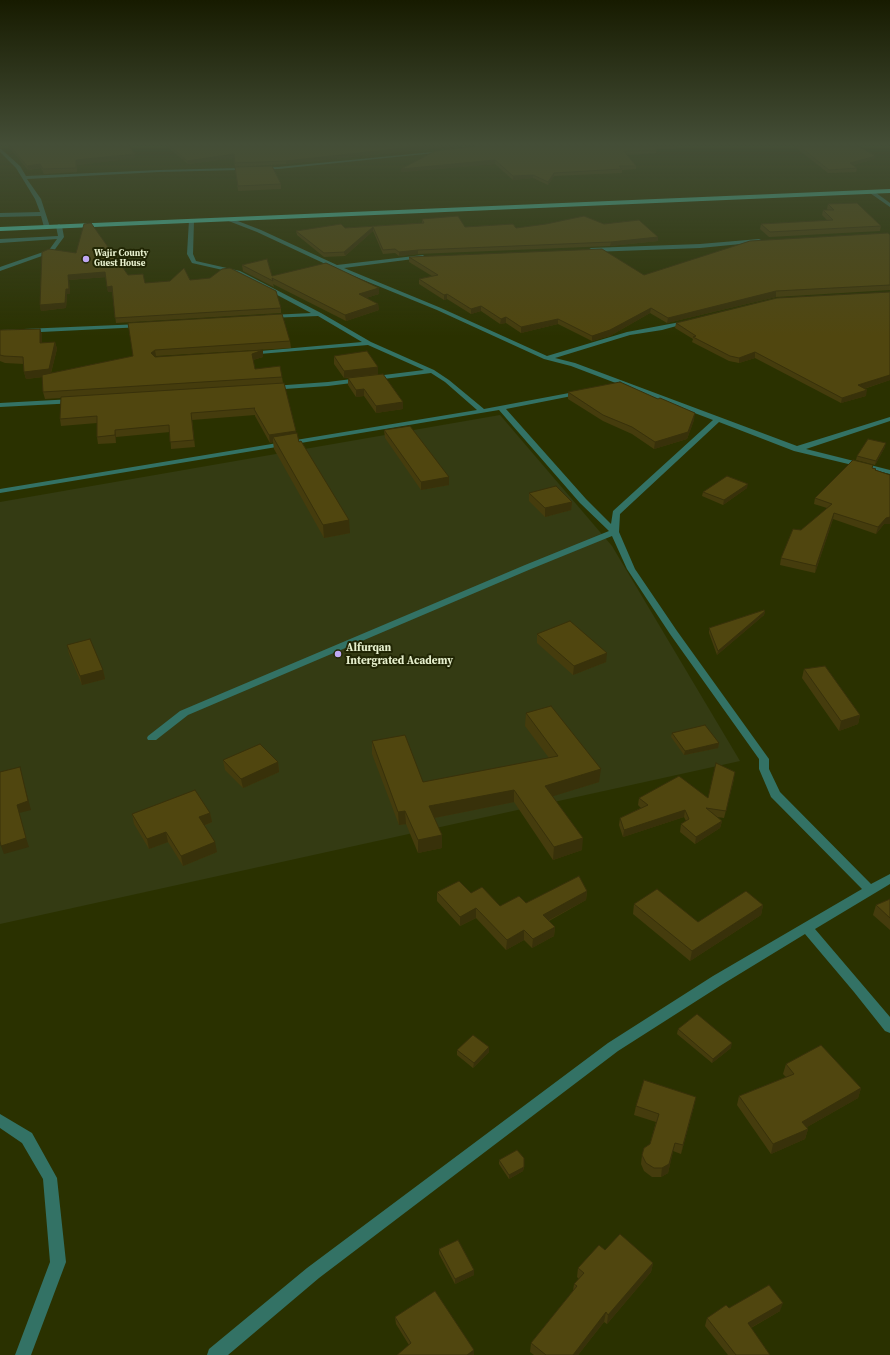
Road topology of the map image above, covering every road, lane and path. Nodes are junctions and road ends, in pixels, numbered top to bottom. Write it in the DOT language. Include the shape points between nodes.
graph roads {
  1 [pos="41,209"];
  2 [pos="484,209"];
  3 [pos="42,214"];
  4 [pos="0,215"];
  5 [pos="228,219"];
  6 [pos="192,221"];
  7 [pos="59,226"];
  8 [pos="46,227"];
  9 [pos="0,229"];
  10 [pos="61,237"];
  11 [pos="0,241"];
  12 [pos="763,241"];
  13 [pos="586,251"];
  14 [pos="426,256"];
  15 [pos="336,267"];
  16 [pos="0,269"];
  17 [pos="319,314"];
  18 [pos="267,318"];
  19 [pos="700,318"];
  20 [pos="152,325"];
  21 [pos="0,332"];
  22 [pos="369,343"];
  23 [pos="242,354"];
  24 [pos="546,358"];
  25 [pos="432,371"];
  26 [pos="624,384"];
  27 [pos="609,387"];
  28 [pos="267,388"];
  29 [pos="593,390"];
  30 [pos="79,400"];
  31 [pos="0,405"];
  32 [pos="501,408"];
  33 [pos="482,411"];
  34 [pos="890,419"];
  35 [pos="717,420"];
  36 [pos="797,449"];
  37 [pos="890,472"];
  38 [pos="0,491"];
  39 [pos="615,532"];
  40 [pos="152,738"];
  41 [pos="890,878"];
  42 [pos="869,889"];
  43 [pos="806,928"];
  44 [pos="890,1027"];
  45 [pos="0,1120"];
  46 [pos="23,1355"];
  47 [pos="215,1355"];
  1 -- 3 [label="street"];
  2 -- 5 [label="highway"];
  3 -- 4 [label="street"];
  3 -- 8 [label="street"];
  5 -- 6 [label="highway"];
  5 -- 15 [label="street" via="259,230"];
  6 -- 7 [label="highway"];
  6 -- 17 [label="street" via="190,254 194,262 238,272"];
  7 -- 8 [label="highway"];
  7 -- 10 [label="street"];
  8 -- 9 [label="highway"];
  10 -- 11 [label="street"];
  10 -- 16 [label="street" via="51,251"];
  12 -- 13 [label="street"];
  14 -- 15 [label="street"];
  15 -- 24 [label="street" via="439,309"];
  17 -- 18 [label="street"];
  17 -- 22 [label="street"];
  19 -- 24 [label="street" via="629,333"];
  20 -- 21 [label="street"];
  22 -- 23 [label="street"];
  22 -- 25 [label="street"];
  24 -- 26 [label="street" via="573,364"];
  25 -- 28 [label="street" via="328,384"];
  25 -- 33 [label="street"];
  26 -- 27 [label="street"];
  26 -- 35 [label="street"];
  29 -- 32 [label="street"];
  30 -- 31 [label="street"];
  32 -- 33 [label="street"];
  32 -- 39 [label="street" via="583,501"];
  33 -- 38 [label="street"];
  34 -- 36 [label="street"];
  35 -- 36 [label="street"];
  35 -- 39 [label="street" via="616,513"];
  36 -- 37 [label="street"];
  39 -- 40 [label="street" via="184,713"];
  39 -- 42 [label="street" via="631,569 764,759 764,769 775,794"];
  41 -- 42 [label="street"];
  42 -- 43 [label="street"];
  43 -- 44 [label="street"];
  43 -- 47 [label="street" via="613,1046 320,1268"];
  45 -- 46 [label="street" via="27,1138 50,1178 58,1262"];
}
